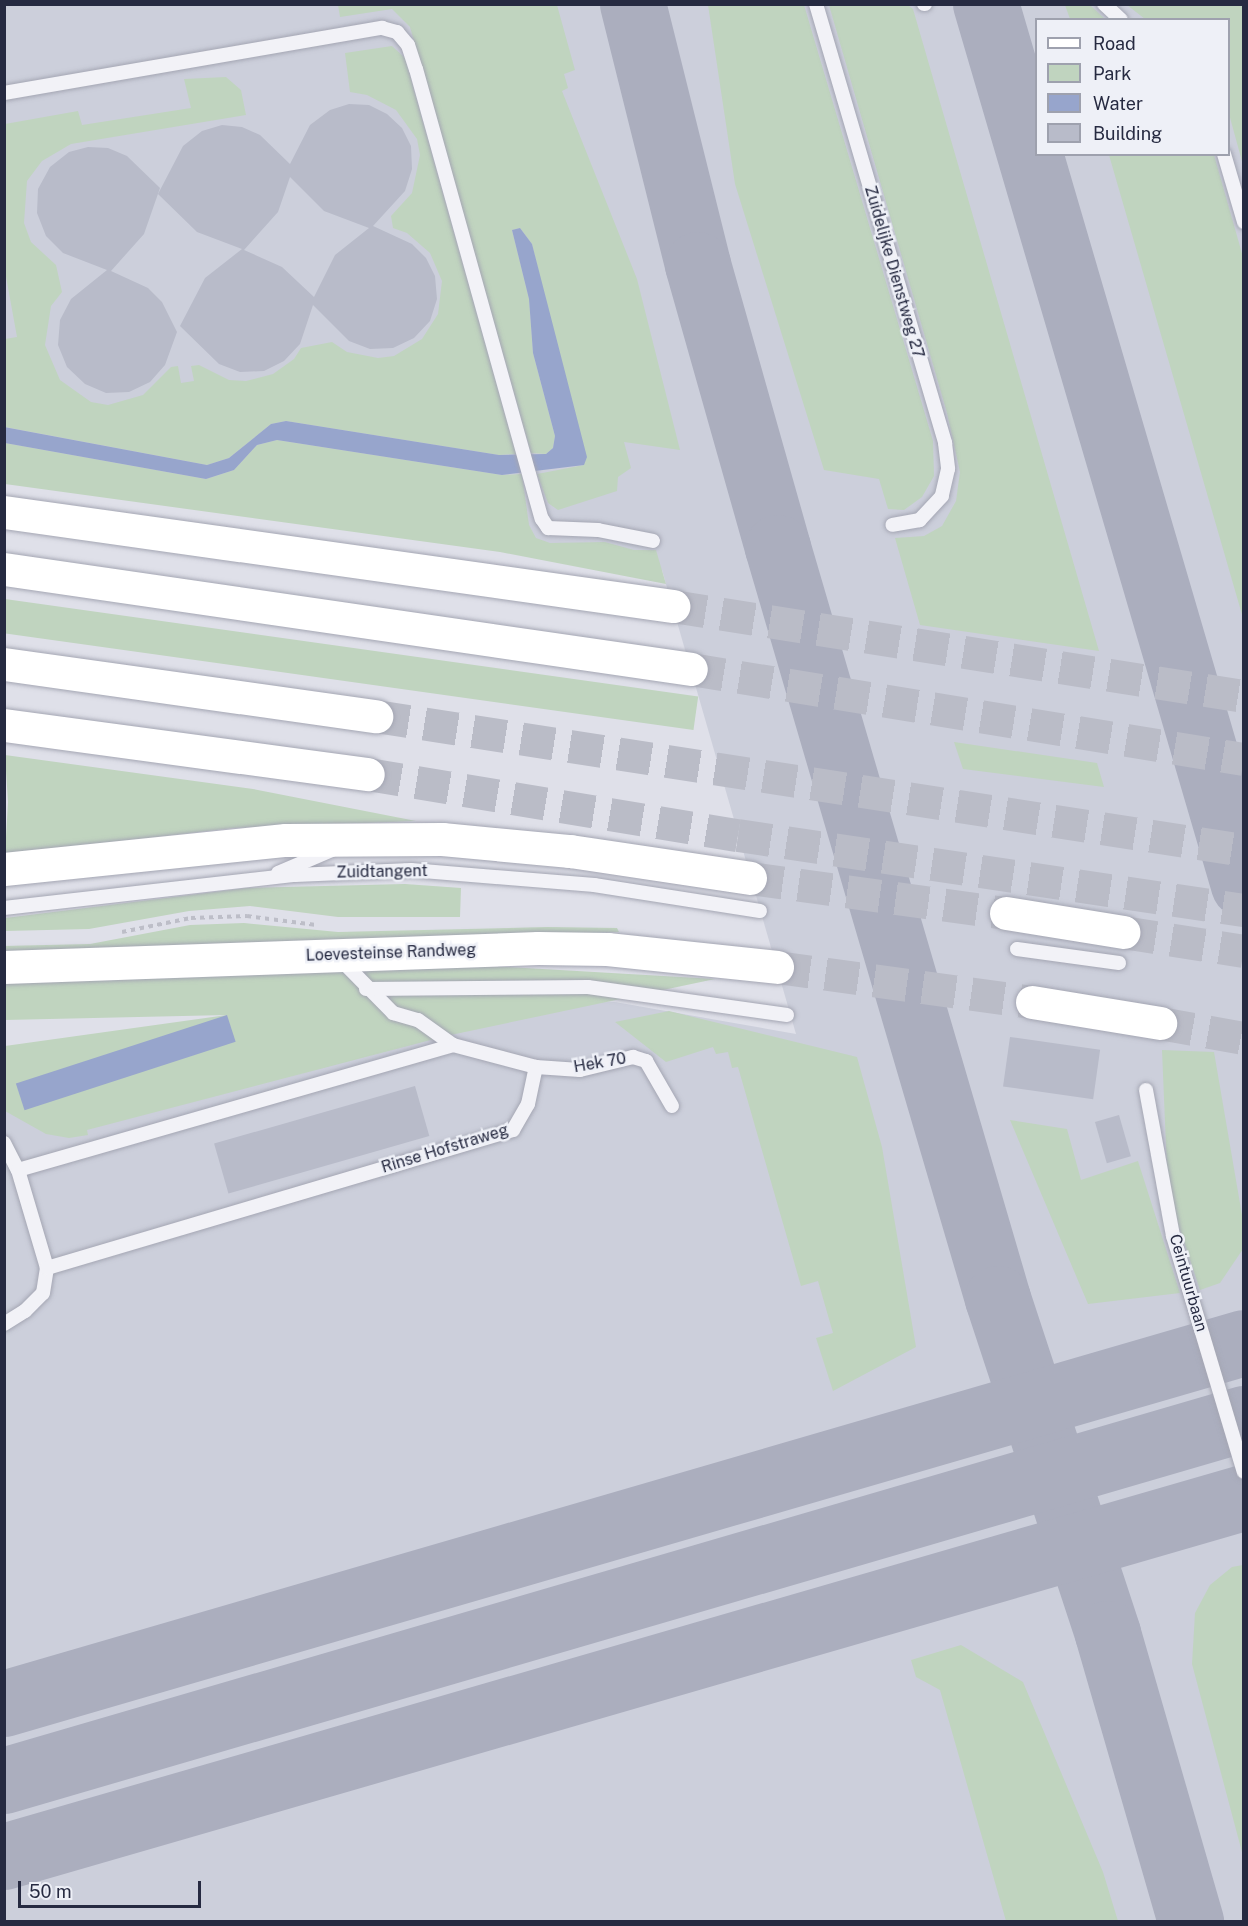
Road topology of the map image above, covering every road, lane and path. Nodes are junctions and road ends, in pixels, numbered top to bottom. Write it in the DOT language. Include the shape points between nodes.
graph roads {
  1 [pos="816,4"];
  2 [pos="1104,4"];
  3 [pos="1119,18"];
  4 [pos="4,93"];
  5 [pos="1225,156"];
  6 [pos="1244,222"];
  7 [pos="4,512"];
  8 [pos="892,525"];
  9 [pos="653,541"];
  10 [pos="4,569"];
  11 [pos="673,606"];
  12 [pos="4,664"];
  13 [pos="691,669"];
  14 [pos="376,716"];
  15 [pos="4,725"];
  16 [pos="368,774"];
  17 [pos="356,840"];
  18 [pos="4,869"];
  19 [pos="265,878"];
  20 [pos="750,878"];
  21 [pos="4,908"];
  22 [pos="760,911"];
  23 [pos="1006,914"];
  24 [pos="1121,947"];
  25 [pos="1017,949"];
  26 [pos="336,955"];
  27 [pos="4,967"];
  28 [pos="777,967"];
  29 [pos="366,988"];
  30 [pos="1032,1002"];
  31 [pos="787,1015"];
  32 [pos="1160,1023"];
  33 [pos="453,1045"];
  34 [pos="536,1067"];
  35 [pos="1146,1090"];
  36 [pos="672,1106"];
  37 [pos="4,1143"];
  38 [pos="18,1170"];
  39 [pos="47,1268"];
  40 [pos="4,1324"];
  41 [pos="1237,1422"];
  42 [pos="1244,1472"];
  1 -- 8 [label="lane, Zuidelijke Dienstweg 27" via="945,443 948,469 942,496 930,513"];
  2 -- 3 [label="lane"];
  4 -- 9 [label="lane" via="382,28 397,32 408,45 416,69 535,494 548,528 598,530"];
  5 -- 6 [label="lane"];
  7 -- 11 [label="main road"];
  10 -- 13 [label="main road"];
  12 -- 14 [label="main road"];
  15 -- 16 [label="main road"];
  17 -- 18 [label="main road" via="201,846"];
  17 -- 19 [label="lane"];
  17 -- 20 [label="main road" via="442,839 570,851"];
  19 -- 21 [label="lane, Zuidtangent"];
  19 -- 22 [label="lane, Zuidtangent" via="411,870 594,885"];
  23 -- 24 [label="main road"];
  24 -- 25 [label="lane"];
  26 -- 27 [label="main road, Loevesteinse Randweg"];
  26 -- 28 [label="main road, Loevesteinse Randweg" via="607,949"];
  26 -- 29 [label="lane"];
  29 -- 31 [label="lane" via="588,987"];
  29 -- 33 [label="lane" via="393,1013 418,1020"];
  30 -- 32 [label="main road"];
  33 -- 34 [label="lane"];
  33 -- 38 [label="lane"];
  34 -- 36 [label="lane, Hek 70" via="580,1070 633,1057 646,1061"];
  34 -- 39 [label="lane, Rinse Hofstraweg" via="528,1104 513,1130"];
  35 -- 41 [label="lane, Ceintuurbaan" via="1173,1236"];
  37 -- 38 [label="lane"];
  38 -- 39 [label="lane"];
  39 -- 40 [label="lane" via="43,1293"];
  41 -- 42 [label="lane, Ceintuurbaan"];
}
